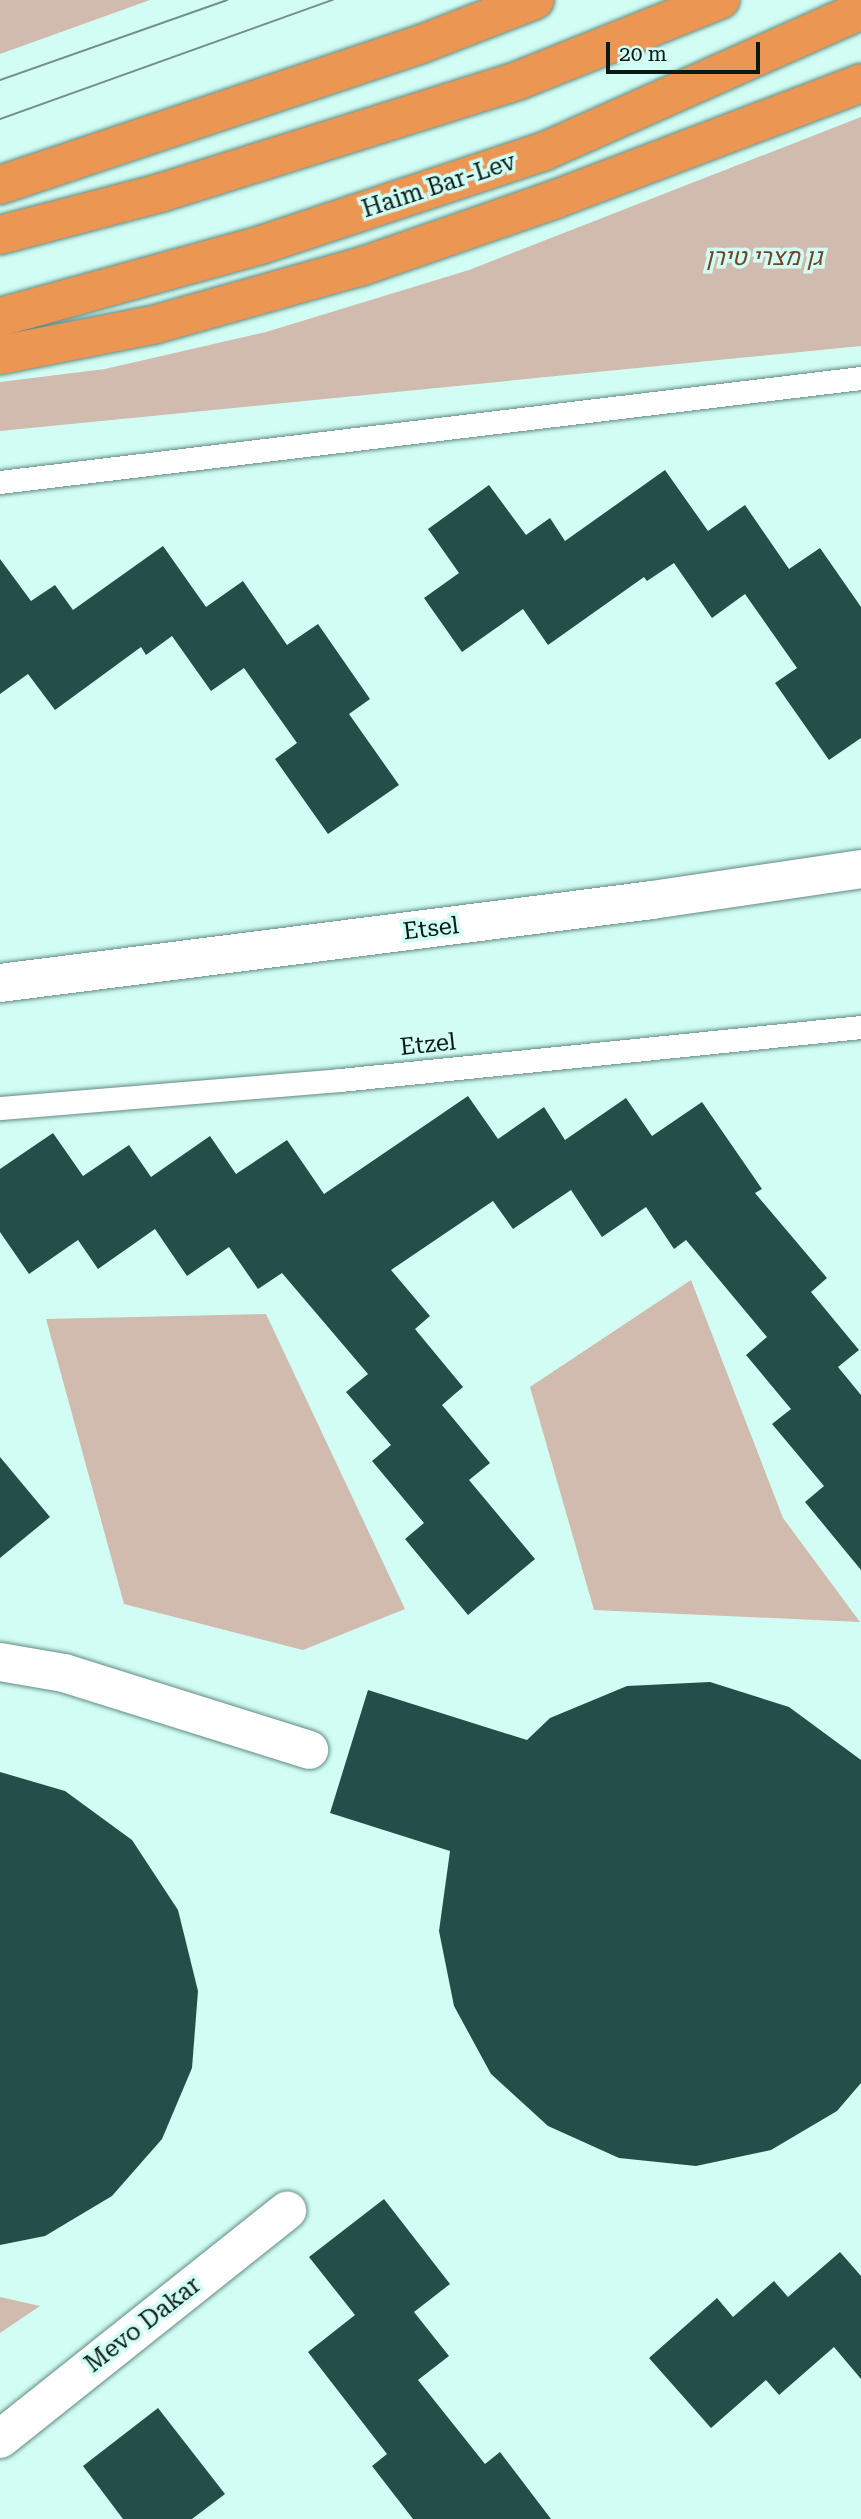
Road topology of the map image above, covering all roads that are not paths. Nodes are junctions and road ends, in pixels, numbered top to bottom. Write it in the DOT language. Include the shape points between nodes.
graph roads {
  1 [pos="536,0"];
  2 [pos="720,0"];
  3 [pos="861,10"];
  4 [pos="861,83"];
  5 [pos="0,185"];
  6 [pos="0,234"];
  7 [pos="0,317"];
  8 [pos="0,355"];
  9 [pos="861,378"];
  10 [pos="0,482"];
  11 [pos="861,869"];
  12 [pos="0,983"];
  13 [pos="861,1027"];
  14 [pos="0,1108"];
  15 [pos="0,1662"];
  16 [pos="309,1750"];
  17 [pos="287,2211"];
  18 [pos="0,2439"];
  1 -- 5 [label="highway" via="406,49"];
  2 -- 6 [label="highway" via="517,81 160,193"];
  3 -- 7 [label="highway, Haim Bar-Lev" via="545,151 261,245"];
  4 -- 8 [label="highway" via="569,194 360,267 153,326"];
  9 -- 10 [label="lane"];
  11 -- 12 [label="street, Etsel"];
  13 -- 14 [label="lane, Etzel" via="340,1080"];
  15 -- 16 [label="street" via="64,1673"];
  17 -- 18 [label="street, Mevo Dakar"];
}
